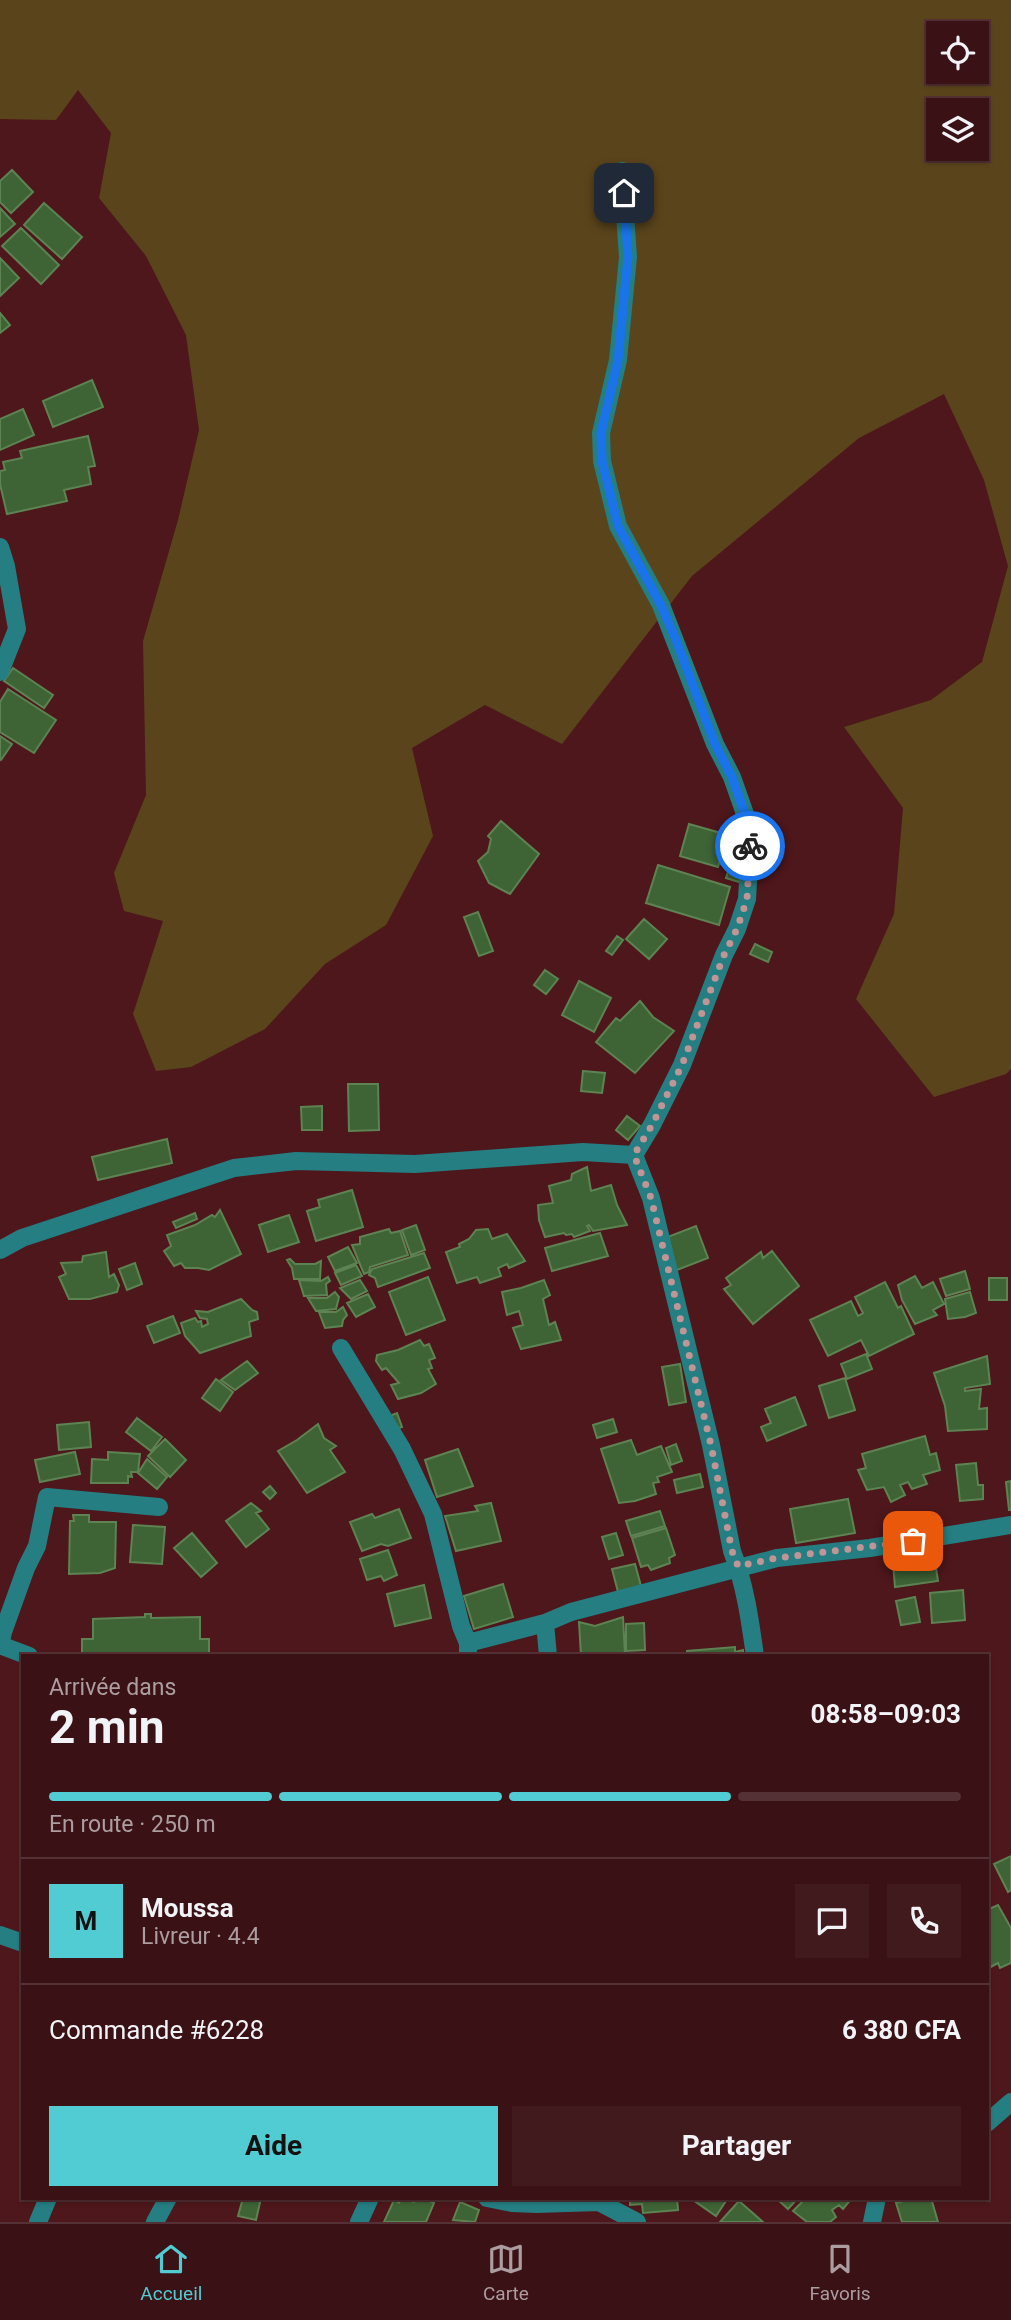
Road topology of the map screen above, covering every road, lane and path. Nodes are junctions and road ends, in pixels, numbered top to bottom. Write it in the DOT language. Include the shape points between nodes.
graph roads {
  1 [pos="622,171"];
  2 [pos="0,547"];
  3 [pos="0,672"];
  4 [pos="634,1155"];
  5 [pos="0,1250"];
  6 [pos="341,1348"];
  7 [pos="159,1507"];
  8 [pos="1011,1525"];
  9 [pos="738,1566"];
  10 [pos="545,1623"];
  11 [pos="0,1646"];
  12 [pos="468,1649"];
  13 [pos="23,1654"];
  14 [pos="548,1654"];
  15 [pos="755,1654"];
  16 [pos="1011,2102"];
  17 [pos="989,2121"];
  18 [pos="47,2200"];
  19 [pos="167,2200"];
  20 [pos="369,2200"];
  21 [pos="496,2200"];
  22 [pos="600,2200"];
  23 [pos="877,2200"];
  24 [pos="38,2222"];
  25 [pos="155,2222"];
  26 [pos="359,2222"];
  27 [pos="637,2222"];
  28 [pos="872,2222"];
  1 -- 4 [label="street" via="628,257 618,360 601,433 602,461 618,526 661,605 751,831 747,899 737,929 682,1065"];
  2 -- 3 [label="street" via="17,629"];
  4 -- 5 [label="street" via="583,1152 415,1164 296,1161 234,1168 22,1238"];
  4 -- 9 [label="street" via="651,1198"];
  6 -- 12 [label="street" via="402,1449 433,1514"];
  7 -- 11 [label="street" via="47,1497 37,1546"];
  8 -- 9 [label="street"];
  9 -- 10 [label="street"];
  9 -- 15 [label="street"];
  10 -- 12 [label="street"];
  10 -- 14 [label="street"];
  11 -- 13 [label="street"];
  16 -- 17 [label="street"];
  18 -- 24 [label="street"];
  19 -- 25 [label="street"];
  20 -- 26 [label="street"];
  21 -- 22 [label="street" via="537,2204"];
  22 -- 27 [label="street"];
  23 -- 28 [label="street"];
}
